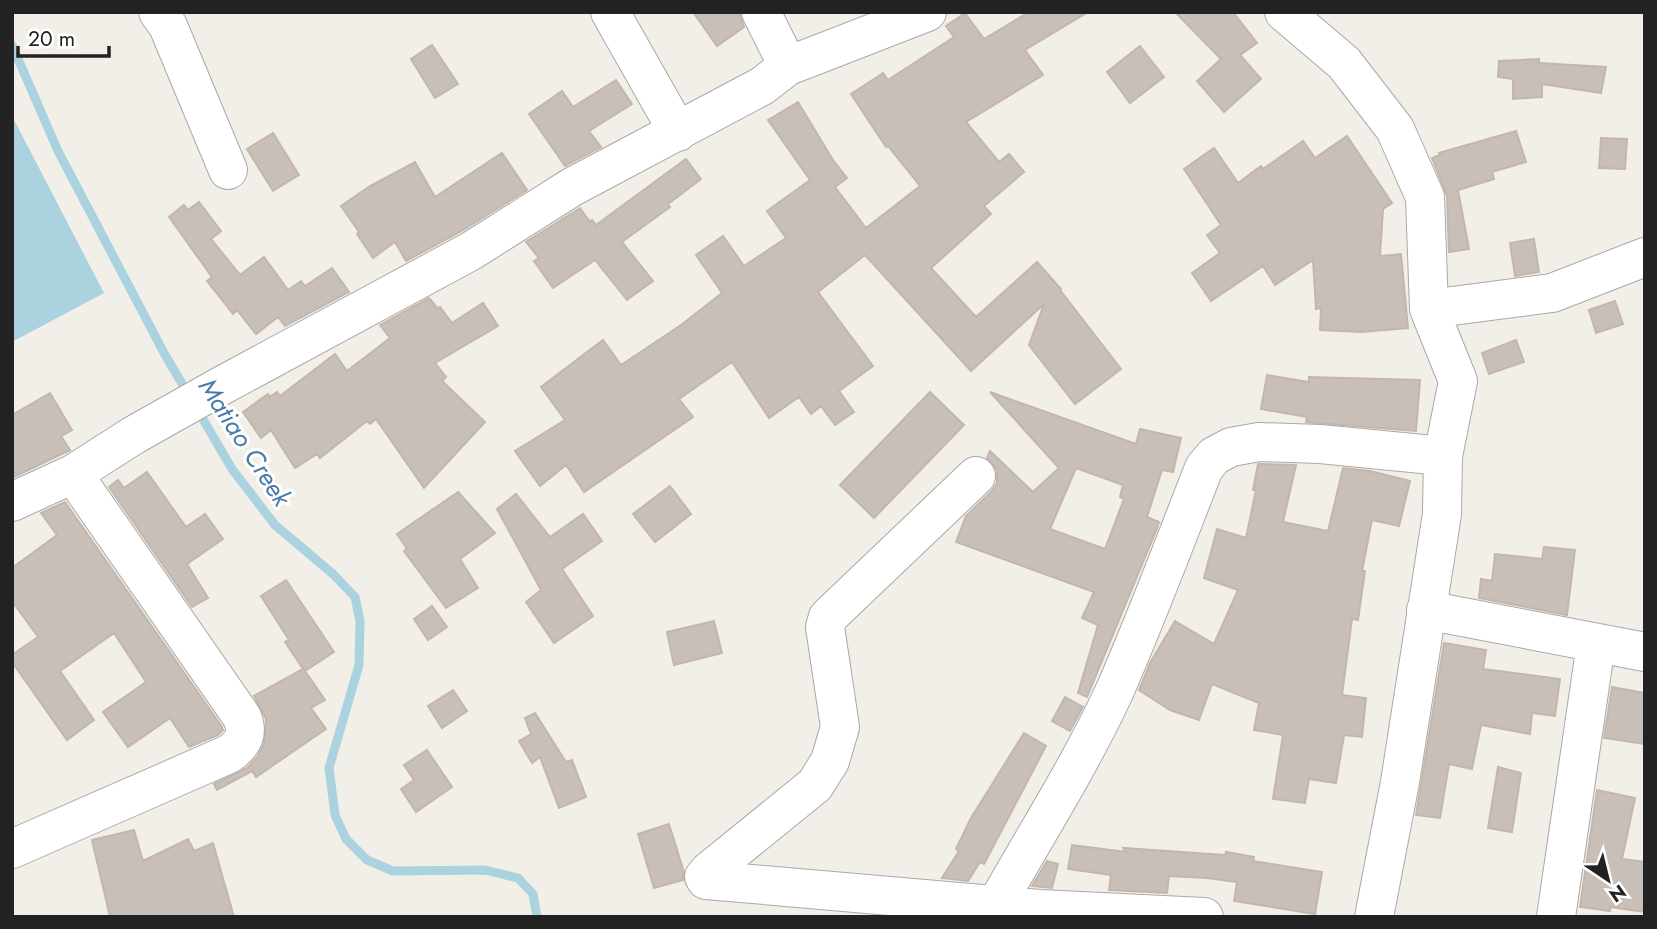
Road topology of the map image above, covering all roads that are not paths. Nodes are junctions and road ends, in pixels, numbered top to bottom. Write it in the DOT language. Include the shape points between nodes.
graph roads {
  1 [pos="158,12"];
  2 [pos="610,12"];
  3 [pos="761,12"];
  4 [pos="927,12"];
  5 [pos="1284,12"];
  6 [pos="788,66"];
  7 [pos="678,132"];
  8 [pos="228,170"];
  9 [pos="1645,257"];
  10 [pos="1429,309"];
  11 [pos="1443,456"];
  12 [pos="73,474"];
  13 [pos="976,476"];
  14 [pos="12,502"];
  15 [pos="1426,610"];
  16 [pos="1595,644"];
  17 [pos="1645,652"];
  18 [pos="12,849"];
  19 [pos="996,905"];
  20 [pos="1204,917"];
  21 [pos="1374,917"];
  22 [pos="1556,917"];
  1 -- 8 [label="street"];
  2 -- 7 [label="street"];
  3 -- 6 [label="street"];
  4 -- 6 [label="street"];
  5 -- 10 [label="street" via="1343,63 1395,129 1425,197"];
  6 -- 7 [label="street" via="762,86"];
  7 -- 12 [label="street" via="572,187 471,251 221,386"];
  9 -- 10 [label="street" via="1552,293"];
  10 -- 11 [label="street" via="1458,381"];
  11 -- 15 [label="street" via="1442,514"];
  11 -- 19 [label="street" via="1259,442 1231,447 1214,456 1204,468 1114,692"];
  12 -- 14 [label="street"];
  12 -- 18 [label="street" via="242,717 245,737 229,754"];
  13 -- 19 [label="street" via="828,617 825,627 840,727 830,761 815,785 704,877"];
  15 -- 16 [label="street"];
  15 -- 21 [label="street"];
  16 -- 17 [label="street"];
  16 -- 22 [label="street"];
  19 -- 20 [label="street"];
}
